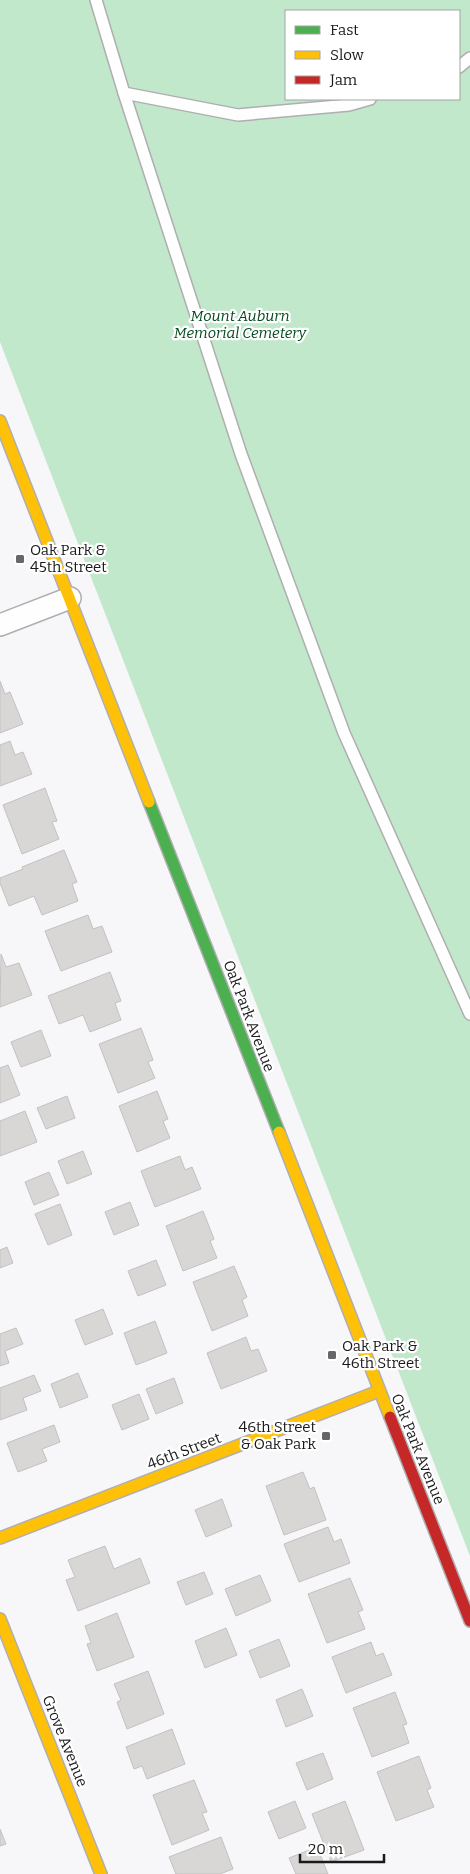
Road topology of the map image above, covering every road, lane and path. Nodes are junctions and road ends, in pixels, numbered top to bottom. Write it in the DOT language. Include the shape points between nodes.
graph roads {
  1 [pos="96,0"];
  2 [pos="470,58"];
  3 [pos="460,66"];
  4 [pos="124,93"];
  5 [pos="366,100"];
  6 [pos="0,421"];
  7 [pos="70,598"];
  8 [pos="0,625"];
  9 [pos="470,1014"];
  10 [pos="379,1391"];
  11 [pos="0,1538"];
  12 [pos="468,1605"];
  13 [pos="0,1619"];
  14 [pos="470,1621"];
  15 [pos="102,1874"];
  1 -- 4 [label="lane"];
  2 -- 3 [label="lane"];
  4 -- 5 [label="lane" via="238,115"];
  4 -- 9 [label="lane" via="241,454 337,714"];
  6 -- 7 [label="street, Oak Park Avenue"];
  7 -- 8 [label="street"];
  7 -- 10 [label="street, Oak Park Avenue"];
  10 -- 11 [label="street, 46th Street"];
  10 -- 12 [label="street, Oak Park Avenue"];
  12 -- 14 [label="street, Oak Park Avenue"];
  13 -- 15 [label="street, Grove Avenue"];
}
